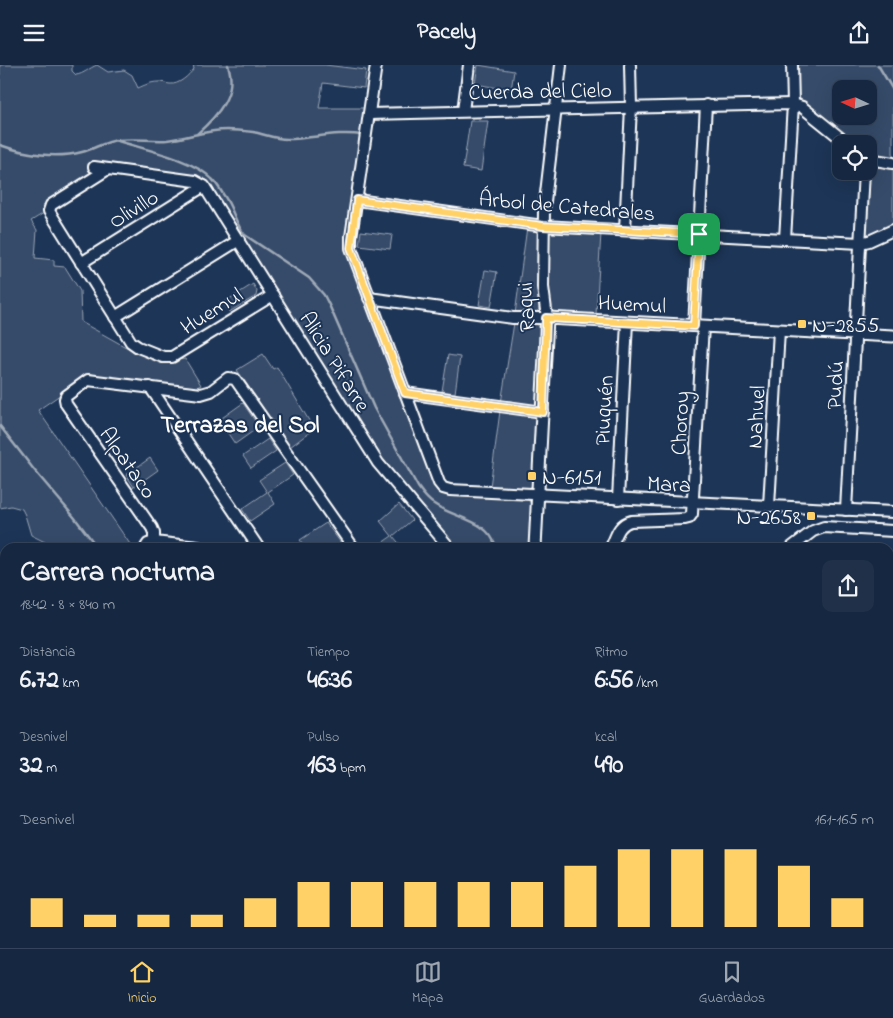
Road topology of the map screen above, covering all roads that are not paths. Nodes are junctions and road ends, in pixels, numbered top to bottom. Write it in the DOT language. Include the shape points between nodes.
graph roads {
  1 [pos="376,65"];
  2 [pos="469,65"];
  3 [pos="561,65"];
  4 [pos="630,65"];
  5 [pos="792,65"];
  6 [pos="793,104"];
  7 [pos="706,105"];
  8 [pos="631,107"];
  9 [pos="556,110"];
  10 [pos="463,111"];
  11 [pos="369,114"];
  12 [pos="837,135"];
  13 [pos="877,160"];
  14 [pos="893,163"];
  15 [pos="94,167"];
  16 [pos="108,169"];
  17 [pos="864,180"];
  18 [pos="204,185"];
  19 [pos="357,200"];
  20 [pos="543,226"];
  21 [pos="625,230"];
  22 [pos="893,230"];
  23 [pos="699,234"];
  24 [pos="785,239"];
  25 [pos="239,240"];
  26 [pos="860,243"];
  27 [pos="81,263"];
  28 [pos="273,295"];
  29 [pos="370,298"];
  30 [pos="115,317"];
  31 [pos="546,318"];
  32 [pos="627,322"];
  33 [pos="698,326"];
  34 [pos="779,330"];
  35 [pos="855,334"];
  36 [pos="893,336"];
  37 [pos="150,387"];
  38 [pos="405,393"];
  39 [pos="543,412"];
  40 [pos="538,495"];
  41 [pos="618,499"];
  42 [pos="693,503"];
  43 [pos="769,506"];
  44 [pos="846,510"];
  45 [pos="893,512"];
  46 [pos="893,531"];
  47 [pos="151,543"];
  48 [pos="255,543"];
  49 [pos="349,543"];
  50 [pos="445,543"];
  51 [pos="535,543"];
  52 [pos="613,543"];
  53 [pos="797,543"];
  1 -- 11 [label="street"];
  2 -- 10 [label="street"];
  3 -- 9 [label="street, Raqui"];
  4 -- 8 [label="street"];
  5 -- 6 [label="street"];
  6 -- 7 [label="street, Cuerda del Cielo"];
  6 -- 12 [label="street" via="802,107"];
  6 -- 24 [label="street"];
  7 -- 8 [label="street, Cuerda del Cielo"];
  7 -- 23 [label="street, Choroy"];
  8 -- 9 [label="street, Cuerda del Cielo"];
  8 -- 21 [label="street"];
  9 -- 10 [label="street, Cuerda del Cielo"];
  9 -- 20 [label="street, Raqui"];
  10 -- 11 [label="street, Cuerda del Cielo"];
  11 -- 19 [label="street"];
  13 -- 14 [label="street"];
  15 -- 16 [label="street"];
  16 -- 18 [label="street"];
  16 -- 27 [label="street" via="48,209"];
  17 -- 26 [label="street, Pudú"];
  18 -- 25 [label="street, Alicia Pifarre"];
  18 -- 27 [label="street, Olivillo"];
  19 -- 20 [label="street, Árbol de Catedrales"];
  19 -- 29 [label="street" via="351,245"];
  20 -- 21 [label="street, Árbol de Catedrales"];
  20 -- 31 [label="street, Raqui"];
  21 -- 23 [label="street, Árbol de Catedrales"];
  22 -- 26 [label="street, Árbol de Catedrales"];
  23 -- 24 [label="street, Árbol de Catedrales"];
  23 -- 33 [label="street, Choroy"];
  24 -- 26 [label="street, Árbol de Catedrales"];
  25 -- 28 [label="street, Alicia Pifarre"];
  25 -- 30 [label="street"];
  26 -- 35 [label="street, Pudú"];
  27 -- 30 [label="street"];
  28 -- 30 [label="street, Huemul" via="168,358 134,345"];
  28 -- 50 [label="street, Alicia Pifarre" via="384,471"];
  29 -- 31 [label="street, Huemul" via="513,318"];
  29 -- 38 [label="street"];
  31 -- 32 [label="street, Huemul"];
  31 -- 39 [label="street, Raqui"];
  32 -- 33 [label="street, Huemul"];
  32 -- 41 [label="street, Piuquén"];
  33 -- 34 [label="street, Huemul"];
  33 -- 42 [label="street, Choroy"];
  34 -- 35 [label="street, Huemul"];
  34 -- 43 [label="street, Nahuel"];
  35 -- 36 [label="street, Huemul"];
  35 -- 44 [label="street, Pudú"];
  37 -- 47 [label="street, Alpataco" via="88,380 65,397 66,404 152,528"];
  37 -- 48 [label="street"];
  37 -- 49 [label="street" via="201,394 211,391 228,378 236,380"];
  38 -- 39 [label="street"];
  38 -- 40 [label="street, Mara" via="443,488"];
  39 -- 40 [label="street, Raqui"];
  40 -- 41 [label="street, Mara"];
  40 -- 51 [label="street, Raqui"];
  41 -- 42 [label="street, Mara"];
  42 -- 43 [label="street, Mara"];
  42 -- 52 [label="street" via="692,514 687,519 624,523"];
  43 -- 44 [label="street, Mara"];
  44 -- 45 [label="street, Mara"];
  46 -- 53 [label="street" via="824,527"];
}
